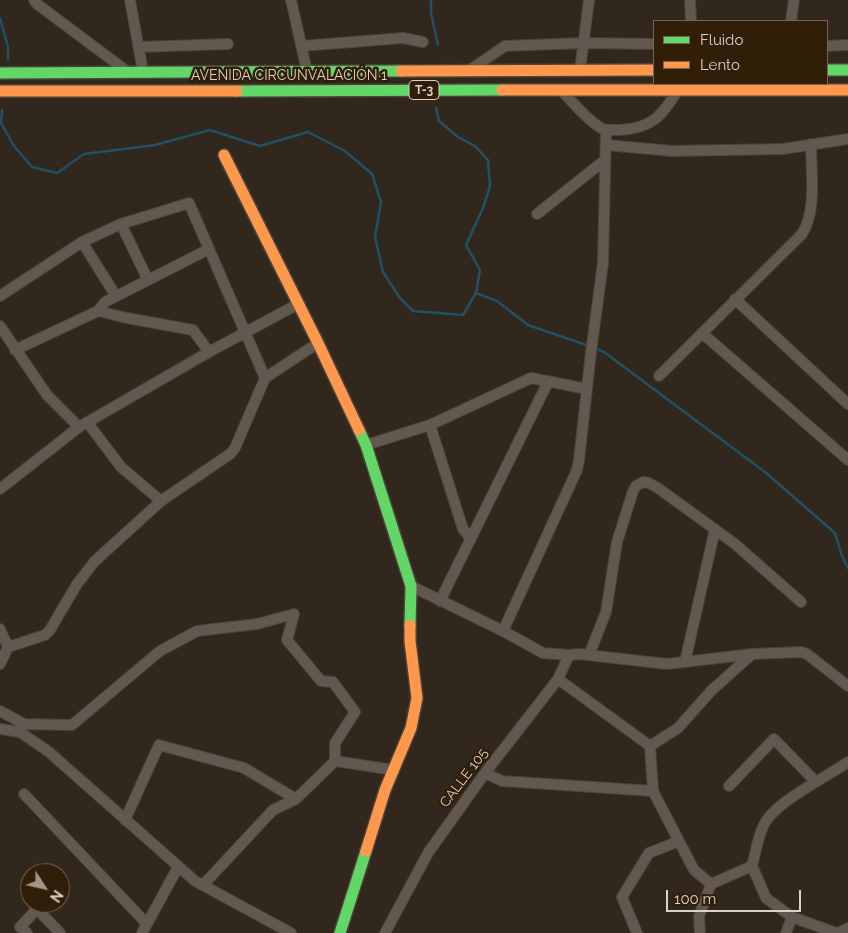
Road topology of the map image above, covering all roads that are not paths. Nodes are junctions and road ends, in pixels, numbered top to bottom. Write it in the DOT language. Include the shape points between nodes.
graph roads {
  1 [pos="34,0"];
  2 [pos="130,0"];
  3 [pos="291,0"];
  4 [pos="589,0"];
  5 [pos="690,0"];
  6 [pos="794,0"];
  7 [pos="691,20"];
  8 [pos="792,20"];
  9 [pos="422,42"];
  10 [pos="583,43"];
  11 [pos="228,44"];
  12 [pos="653,44"];
  13 [pos="848,45"];
  14 [pos="301,46"];
  15 [pos="828,46"];
  16 [pos="139,47"];
  17 [pos="469,70"];
  18 [pos="580,70"];
  19 [pos="653,70"];
  20 [pos="828,70"];
  21 [pos="848,70"];
  22 [pos="307,71"];
  23 [pos="128,72"];
  24 [pos="144,72"];
  25 [pos="0,73"];
  26 [pos="562,90"];
  27 [pos="678,90"];
  28 [pos="848,90"];
  29 [pos="0,91"];
  30 [pos="606,130"];
  31 [pos="848,139"];
  32 [pos="811,144"];
  33 [pos="606,145"];
  34 [pos="224,155"];
  35 [pos="605,160"];
  36 [pos="537,214"];
  37 [pos="121,224"];
  38 [pos="82,242"];
  39 [pos="209,249"];
  40 [pos="148,280"];
  41 [pos="0,296"];
  42 [pos="116,296"];
  43 [pos="735,300"];
  44 [pos="298,304"];
  45 [pos="98,311"];
  46 [pos="0,326"];
  47 [pos="702,333"];
  48 [pos="246,334"];
  49 [pos="318,342"];
  50 [pos="15,350"];
  51 [pos="209,352"];
  52 [pos="659,376"];
  53 [pos="265,378"];
  54 [pos="548,382"];
  55 [pos="587,389"];
  56 [pos="848,404"];
  57 [pos="83,424"];
  58 [pos="430,425"];
  59 [pos="366,445"];
  60 [pos="848,460"];
  61 [pos="0,489"];
  62 [pos="162,501"];
  63 [pos="715,529"];
  64 [pos="471,539"];
  65 [pos="411,586"];
  66 [pos="440,601"];
  67 [pos="801,602"];
  68 [pos="0,629"];
  69 [pos="503,631"];
  70 [pos="8,647"];
  71 [pos="752,654"];
  72 [pos="579,655"];
  73 [pos="685,662"];
  74 [pos="0,664"];
  75 [pos="558,679"];
  76 [pos="848,686"];
  77 [pos="0,711"];
  78 [pos="22,728"];
  79 [pos="0,729"];
  80 [pos="650,746"];
  81 [pos="335,762"];
  82 [pos="848,762"];
  83 [pos="394,770"];
  84 [pos="485,773"];
  85 [pos="816,782"];
  86 [pos="729,786"];
  87 [pos="653,791"];
  88 [pos="24,794"];
  89 [pos="296,800"];
  90 [pos="125,820"];
  91 [pos="679,841"];
  92 [pos="752,866"];
  93 [pos="178,867"];
  94 [pos="204,884"];
  95 [pos="711,884"];
  96 [pos="792,917"];
  97 [pos="848,928"];
  98 [pos="145,929"];
  99 [pos="27,933"];
  100 [pos="60,933"];
  101 [pos="291,933"];
  102 [pos="340,933"];
  103 [pos="385,933"];
  104 [pos="637,933"];
  105 [pos="700,933"];
  106 [pos="786,933"];
  107 [pos="837,933"];
  1 -- 23 [label="street"];
  2 -- 16 [label="street"];
  3 -- 14 [label="street"];
  4 -- 10 [label="street"];
  5 -- 7 [label="street"];
  6 -- 8 [label="street"];
  9 -- 14 [label="street" via="403,38"];
  10 -- 12 [label="street"];
  10 -- 17 [label="street" via="505,46"];
  10 -- 18 [label="street"];
  11 -- 16 [label="street"];
  13 -- 15 [label="street"];
  14 -- 22 [label="street"];
  16 -- 24 [label="street"];
  17 -- 18 [label="main road, AVENIDA CIRCUNVALACIÓN 1 / T-3"];
  17 -- 22 [label="main road, AVENIDA CIRCUNVALACIÓN 1 / T-3"];
  18 -- 19 [label="main road, AVENIDA CIRCUNVALACIÓN 1 / T-3"];
  20 -- 21 [label="main road"];
  22 -- 24 [label="main road, AVENIDA CIRCUNVALACIÓN 1 / T-3"];
  23 -- 24 [label="main road, AVENIDA CIRCUNVALACIÓN 1 / T-3"];
  23 -- 25 [label="main road, AVENIDA CIRCUNVALACIÓN 1 / T-3"];
  26 -- 27 [label="main road, AVENIDA CIRCUNVALACIÓN 1 / T-3"];
  26 -- 29 [label="main road, AVENIDA CIRCUNVALACIÓN 1 / T-3"];
  26 -- 30 [label="street" via="597,126"];
  27 -- 28 [label="main road, AVENIDA CIRCUNVALACIÓN 1 / T-3"];
  27 -- 30 [label="street" via="666,109 651,123 639,128"];
  30 -- 33 [label="street"];
  31 -- 32 [label="street"];
  32 -- 33 [label="street" via="783,148 672,151"];
  32 -- 43 [label="street" via="811,214 806,227"];
  33 -- 35 [label="street"];
  34 -- 44 [label="main road"];
  35 -- 36 [label="street"];
  35 -- 55 [label="street" via="603,263"];
  37 -- 38 [label="street"];
  37 -- 39 [label="street" via="189,203"];
  37 -- 40 [label="street"];
  38 -- 41 [label="street"];
  38 -- 42 [label="street"];
  39 -- 40 [label="street"];
  39 -- 48 [label="street"];
  40 -- 42 [label="street"];
  42 -- 45 [label="street"];
  43 -- 47 [label="street"];
  43 -- 56 [label="street"];
  44 -- 48 [label="street"];
  44 -- 49 [label="main road"];
  45 -- 50 [label="street"];
  45 -- 51 [label="street" via="193,330"];
  46 -- 50 [label="street"];
  47 -- 52 [label="street"];
  47 -- 60 [label="street"];
  48 -- 51 [label="street"];
  48 -- 53 [label="street"];
  49 -- 53 [label="street"];
  49 -- 59 [label="main road"];
  50 -- 57 [label="street" via="47,396"];
  51 -- 57 [label="street"];
  53 -- 62 [label="street" via="230,454"];
  54 -- 55 [label="street"];
  54 -- 58 [label="street" via="531,378"];
  54 -- 64 [label="street"];
  55 -- 69 [label="street" via="576,470"];
  57 -- 61 [label="street"];
  57 -- 62 [label="street" via="121,467"];
  58 -- 59 [label="street"];
  58 -- 64 [label="street" via="463,529"];
  59 -- 65 [label="main road"];
  62 -- 70 [label="street" via="95,561 45,635"];
  63 -- 67 [label="street"];
  63 -- 72 [label="street, CALLE 105" via="651,484 643,482 636,486 617,542 606,612"];
  63 -- 73 [label="street"];
  64 -- 66 [label="street"];
  65 -- 66 [label="street"];
  65 -- 83 [label="main road" via="410,641 417,698 411,728"];
  66 -- 69 [label="street"];
  68 -- 70 [label="street"];
  69 -- 72 [label="street" via="543,653"];
  70 -- 74 [label="street"];
  71 -- 73 [label="street"];
  71 -- 76 [label="street" via="808,654"];
  71 -- 80 [label="street" via="711,691 678,728"];
  72 -- 73 [label="street" via="667,664"];
  72 -- 75 [label="street, CALLE 105"];
  75 -- 80 [label="street"];
  75 -- 84 [label="street, CALLE 105"];
  77 -- 78 [label="street"];
  78 -- 79 [label="street"];
  78 -- 81 [label="street" via="72,725 160,651 197,631 258,624 294,614 287,640 321,681 333,682 355,712 335,743"];
  78 -- 90 [label="street"];
  80 -- 87 [label="street"];
  81 -- 83 [label="street"];
  81 -- 89 [label="street"];
  82 -- 85 [label="street"];
  83 -- 102 [label="main road"];
  84 -- 87 [label="street" via="502,781"];
  84 -- 103 [label="street, CALLE 105" via="428,853"];
  85 -- 86 [label="street" via="774,739"];
  85 -- 92 [label="street" via="776,810 765,823"];
  87 -- 91 [label="street"];
  88 -- 98 [label="street"];
  89 -- 90 [label="street" via="244,768 159,745"];
  89 -- 94 [label="street" via="273,810"];
  90 -- 93 [label="street"];
  91 -- 95 [label="street" via="694,870"];
  91 -- 104 [label="street" via="649,853 622,897"];
  92 -- 95 [label="street"];
  92 -- 96 [label="street" via="766,898"];
  93 -- 94 [label="street"];
  93 -- 98 [label="street"];
  94 -- 101 [label="street"];
  95 -- 105 [label="street" via="699,916"];
  96 -- 106 [label="street"];
  96 -- 107 [label="street"];
  97 -- 107 [label="street"];
  99 -- 100 [label="street" via="20,927 37,910"];
}
